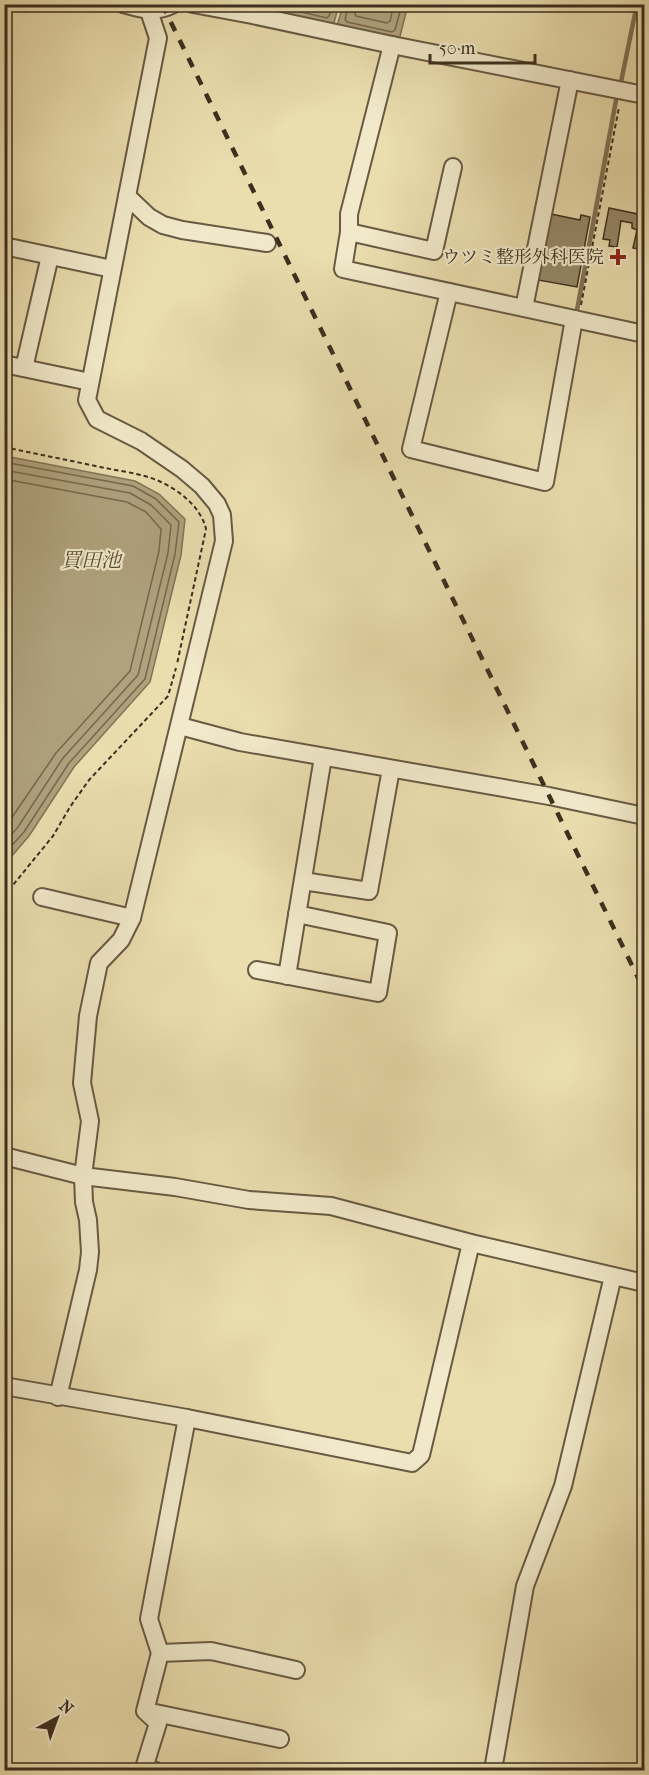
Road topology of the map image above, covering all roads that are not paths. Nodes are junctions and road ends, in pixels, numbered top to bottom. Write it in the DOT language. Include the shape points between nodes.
graph roads {
  1 [pos="123,4"];
  2 [pos="174,4"];
  3 [pos="193,4"];
  4 [pos="253,10"];
  5 [pos="149,11"];
  6 [pos="392,45"];
  7 [pos="570,80"];
  8 [pos="645,95"];
  9 [pos="455,179"];
  10 [pos="127,196"];
  11 [pos="349,232"];
  12 [pos="267,243"];
  13 [pos="4,246"];
  14 [pos="50,256"];
  15 [pos="112,269"];
  16 [pos="448,292"];
  17 [pos="524,308"];
  18 [pos="576,319"];
  19 [pos="645,334"];
  20 [pos="4,364"];
  21 [pos="24,368"];
  22 [pos="90,381"];
  23 [pos="180,726"];
  24 [pos="323,757"];
  25 [pos="391,769"];
  26 [pos="645,816"];
  27 [pos="303,881"];
  28 [pos="42,897"];
  29 [pos="297,914"];
  30 [pos="132,918"];
  31 [pos="257,970"];
  32 [pos="287,976"];
  33 [pos="4,1156"];
  34 [pos="83,1176"];
  35 [pos="471,1243"];
  36 [pos="613,1276"];
  37 [pos="645,1283"];
  38 [pos="4,1386"];
  39 [pos="58,1397"];
  40 [pos="187,1418"];
  41 [pos="160,1653"];
  42 [pos="296,1670"];
  43 [pos="145,1711"];
  44 [pos="280,1739"];
  45 [pos="154,1770"];
  46 [pos="493,1770"];
  1 -- 5 [label="street"];
  2 -- 5 [label="street"];
  3 -- 4 [label="street"];
  4 -- 6 [label="street"];
  5 -- 10 [label="street" via="158,38"];
  6 -- 7 [label="street"];
  6 -- 11 [label="street" via="350,214"];
  7 -- 8 [label="street"];
  7 -- 17 [label="street"];
  9 -- 11 [label="street" via="434,251"];
  10 -- 12 [label="street" via="148,217 163,225"];
  10 -- 15 [label="street"];
  11 -- 16 [label="street" via="343,269"];
  13 -- 14 [label="street"];
  14 -- 15 [label="street"];
  14 -- 21 [label="street"];
  15 -- 22 [label="street"];
  16 -- 17 [label="street"];
  16 -- 18 [label="street" via="411,449 545,482"];
  17 -- 18 [label="street"];
  18 -- 19 [label="street"];
  20 -- 21 [label="street"];
  21 -- 22 [label="street"];
  22 -- 23 [label="street" via="87,400 97,420 141,441 182,469 202,486 222,515 224,541"];
  23 -- 24 [label="street"];
  23 -- 30 [label="street"];
  24 -- 25 [label="street"];
  24 -- 27 [label="street"];
  25 -- 26 [label="street"];
  25 -- 27 [label="street" via="369,891"];
  27 -- 29 [label="street"];
  28 -- 30 [label="street" via="74,912"];
  29 -- 32 [label="street"];
  29 -- 32 [label="street" via="388,933 378,993"];
  30 -- 34 [label="street" via="121,940 99,963 90,1006 82,1083 90,1121"];
  31 -- 32 [label="street"];
  33 -- 34 [label="street"];
  34 -- 35 [label="street" via="249,1200 332,1206"];
  34 -- 39 [label="street" via="89,1261"];
  35 -- 36 [label="street"];
  35 -- 40 [label="street" via="421,1455 412,1463"];
  36 -- 37 [label="street"];
  36 -- 46 [label="street" via="563,1486 525,1586"];
  38 -- 39 [label="street"];
  39 -- 40 [label="street"];
  40 -- 41 [label="street" via="149,1619"];
  41 -- 42 [label="street" via="211,1651"];
  41 -- 43 [label="street"];
  43 -- 44 [label="street"];
  43 -- 45 [label="street" via="158,1723 144,1768"];
}
